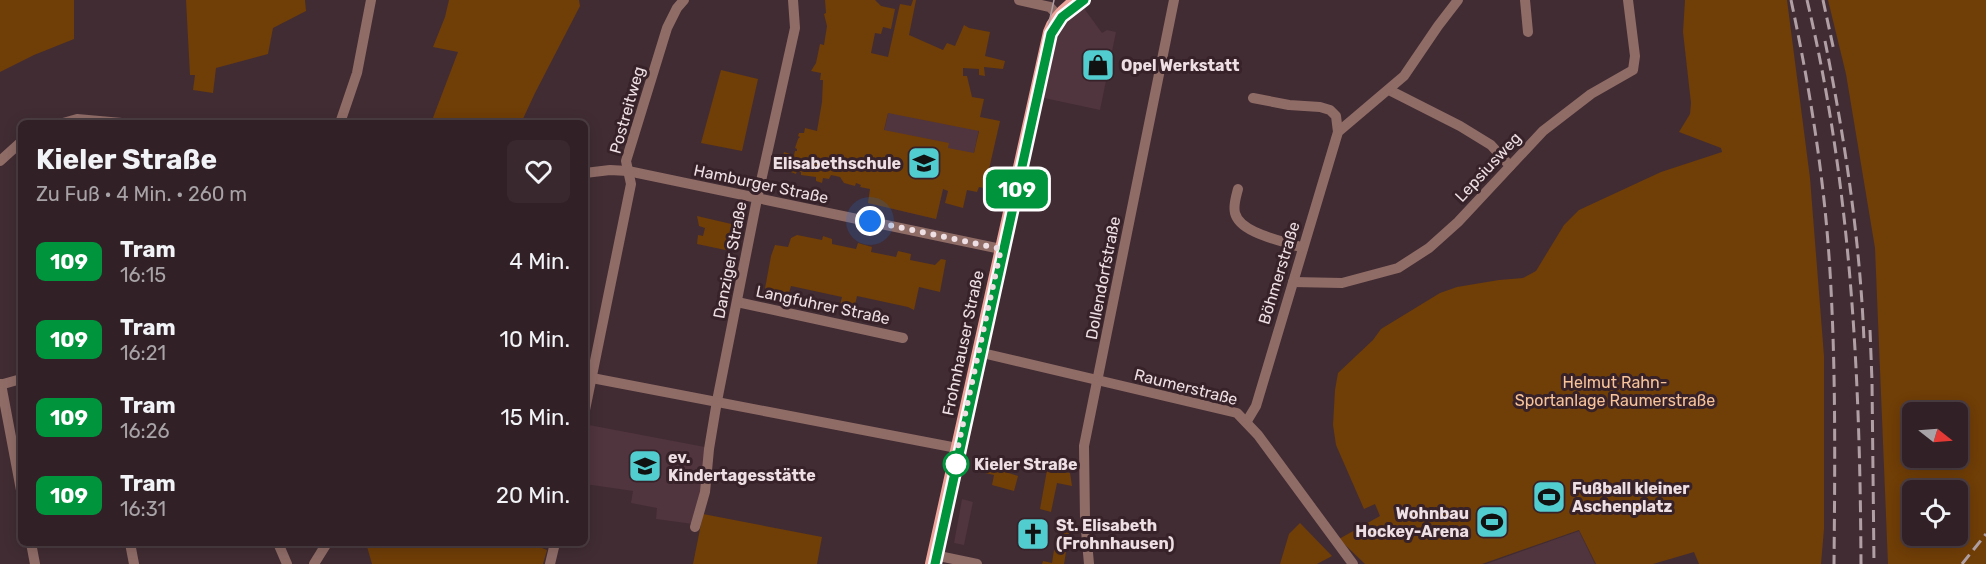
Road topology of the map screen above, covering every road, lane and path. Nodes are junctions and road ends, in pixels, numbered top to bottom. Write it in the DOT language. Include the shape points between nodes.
graph roads {
  1 [pos="371,0"];
  2 [pos="684,0"];
  3 [pos="793,0"];
  4 [pos="1019,0"];
  5 [pos="1077,0"];
  6 [pos="1174,0"];
  7 [pos="1458,0"];
  8 [pos="1526,0"];
  9 [pos="1628,0"];
  10 [pos="1059,17"];
  11 [pos="1528,32"];
  12 [pos="1389,90"];
  13 [pos="1252,98"];
  14 [pos="341,120"];
  15 [pos="1338,132"];
  16 [pos="18,145"];
  17 [pos="0,161"];
  18 [pos="1510,166"];
  19 [pos="628,171"];
  20 [pos="588,173"];
  21 [pos="1238,189"];
  22 [pos="757,199"];
  23 [pos="1303,248"];
  24 [pos="1001,249"];
  25 [pos="1293,282"];
  26 [pos="737,302"];
  27 [pos="903,338"];
  28 [pos="978,352"];
  29 [pos="592,378"];
  30 [pos="18,381"];
  31 [pos="1097,382"];
  32 [pos="1,385"];
  33 [pos="588,396"];
  34 [pos="717,401"];
  35 [pos="1247,421"];
  36 [pos="957,448"];
  37 [pos="18,474"];
  38 [pos="695,526"];
  39 [pos="32,546"];
  40 [pos="131,546"];
  41 [pos="279,546"];
  42 [pos="325,546"];
  43 [pos="554,546"];
  44 [pos="933,560"];
  45 [pos="35,564"];
  46 [pos="134,564"];
  47 [pos="287,564"];
  48 [pos="314,564"];
  49 [pos="550,564"];
  50 [pos="977,564"];
  51 [pos="1089,564"];
  52 [pos="1353,564"];
  1 -- 14 [label="street" via="357,73"];
  2 -- 19 [label="street, Postreitweg" via="667,28 626,161"];
  3 -- 22 [label="street, Danziger Straße" via="795,28"];
  4 -- 10 [label="street" via="1050,7"];
  5 -- 10 [label="main road, Frohnhauser Straße"];
  6 -- 31 [label="street, Dollendorfstraße"];
  7 -- 12 [label="street" via="1416,61"];
  8 -- 11 [label="street"];
  9 -- 18 [label="street, Lepsiusweg" via="1633,70 1566,112"];
  10 -- 24 [label="main road, Frohnhauser Straße" via="1050,32"];
  12 -- 15 [label="street"];
  12 -- 18 [label="street" via="1491,145"];
  13 -- 15 [label="street" via="1330,110 1336,116"];
  15 -- 23 [label="street, Böhmerstraße"];
  16 -- 17 [label="street"];
  18 -- 25 [label="street, Lepsiusweg" via="1458,222 1398,268 1342,283"];
  19 -- 20 [label="street, Hamburger Straße"];
  19 -- 22 [label="street, Hamburger Straße"];
  19 -- 29 [label="street, Postreitweg" via="631,184"];
  21 -- 23 [label="street" via="1235,208 1240,222 1256,232"];
  22 -- 24 [label="street, Hamburger Straße"];
  22 -- 26 [label="street, Danziger Straße"];
  23 -- 25 [label="street, Böhmerstraße"];
  24 -- 28 [label="main road, Frohnhauser Straße"];
  25 -- 35 [label="street, Böhmerstraße" via="1256,406"];
  26 -- 27 [label="street, Langfuhrer Straße"];
  26 -- 34 [label="street, Danziger Straße"];
  28 -- 31 [label="street, Raumerstraße"];
  28 -- 36 [label="main road, Frohnhauser Straße"];
  29 -- 33 [label="street, Postreitweg"];
  29 -- 34 [label="street"];
  30 -- 32 [label="street"];
  31 -- 35 [label="street, Raumerstraße" via="1237,413"];
  31 -- 51 [label="street, Dollendorfstraße" via="1083,455"];
  32 -- 37 [label="street"];
  34 -- 36 [label="street"];
  34 -- 38 [label="street, Danziger Straße" via="705,492"];
  35 -- 52 [label="street, Raumerstraße"];
  36 -- 44 [label="main road, Frohnhauser Straße"];
  39 -- 45 [label="street"];
  40 -- 46 [label="street"];
  41 -- 47 [label="street"];
  42 -- 48 [label="street"];
  43 -- 49 [label="street"];
  44 -- 50 [label="street"];
}
